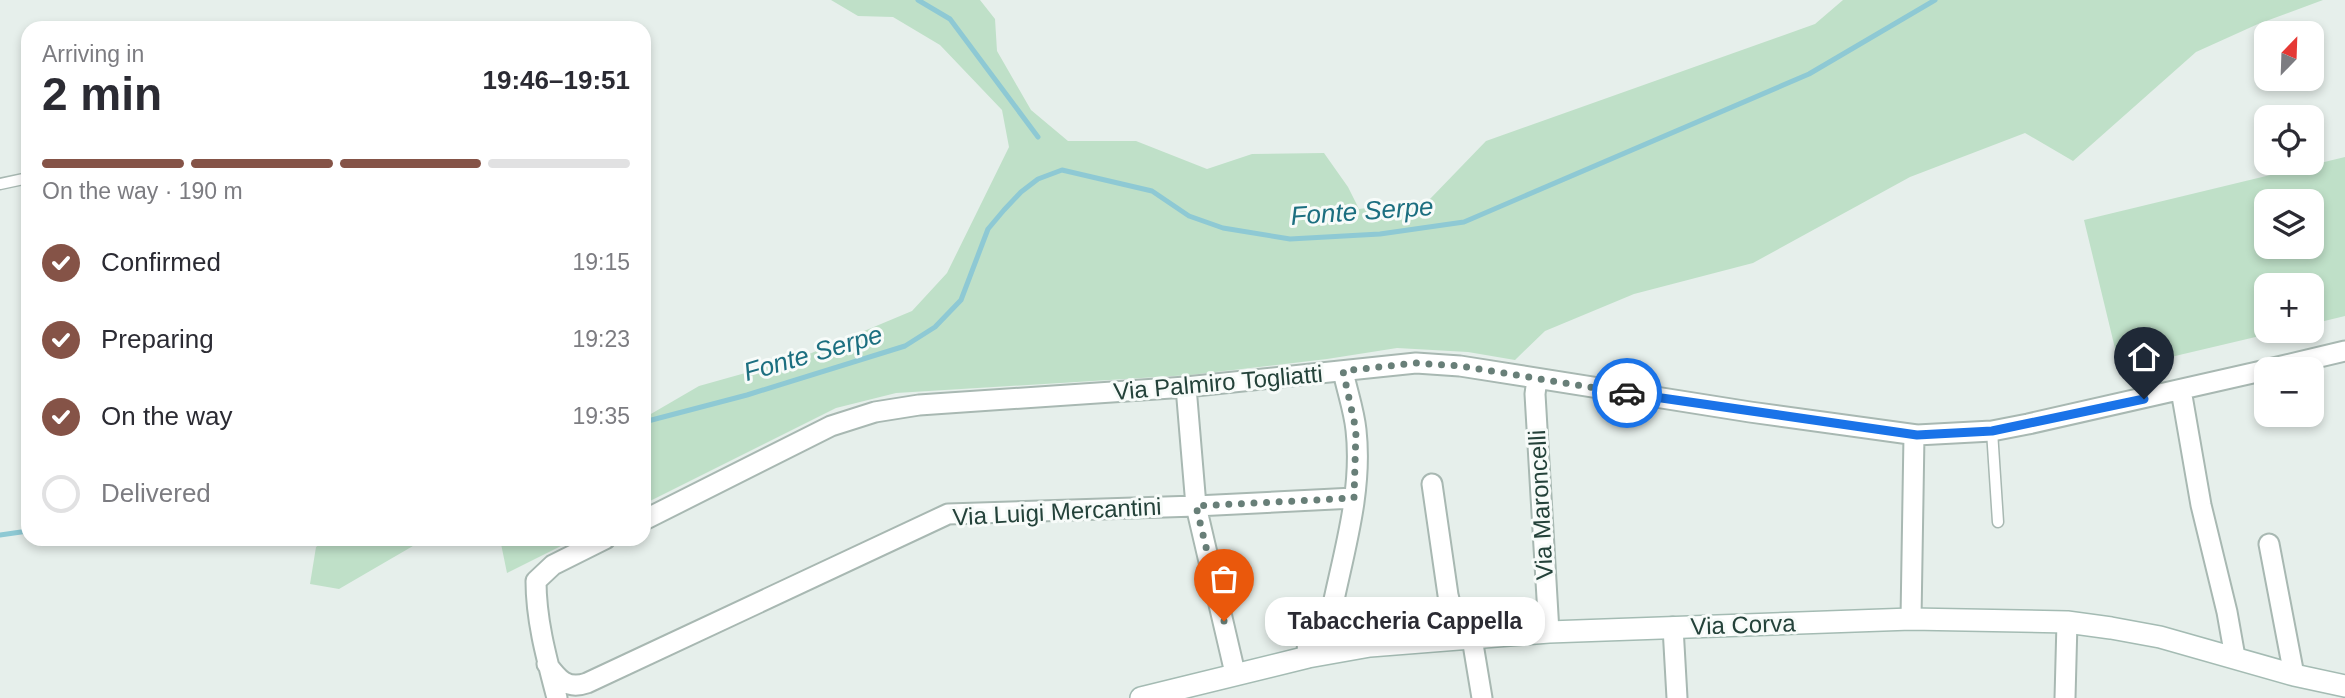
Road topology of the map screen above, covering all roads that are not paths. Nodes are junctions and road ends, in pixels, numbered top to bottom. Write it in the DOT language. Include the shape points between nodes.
graph roads {
  1 [pos="21,180"];
  2 [pos="0,184"];
  3 [pos="2345,351"];
  4 [pos="2321,357"];
  5 [pos="1343,371"];
  6 [pos="2254,373"];
  7 [pos="1537,379"];
  8 [pos="1186,387"];
  9 [pos="2180,390"];
  10 [pos="1992,431"];
  11 [pos="1914,435"];
  12 [pos="1432,484"];
  13 [pos="1354,498"];
  14 [pos="1196,506"];
  15 [pos="651,516"];
  16 [pos="1998,522"];
  17 [pos="2269,544"];
  18 [pos="591,546"];
  19 [pos="1331,614"];
  20 [pos="1911,619"];
  21 [pos="2067,622"];
  22 [pos="1673,627"];
  23 [pos="1549,632"];
  24 [pos="1465,638"];
  25 [pos="1348,649"];
  26 [pos="1308,657"];
  27 [pos="2235,657"];
  28 [pos="547,664"];
  29 [pos="1235,673"];
  30 [pos="2294,675"];
  31 [pos="2345,686"];
  32 [pos="584,691"];
  33 [pos="1193,691"];
  34 [pos="557,698"];
  35 [pos="1140,698"];
  36 [pos="1482,698"];
  37 [pos="1677,698"];
  38 [pos="2065,698"];
  1 -- 2 [label="lane"];
  3 -- 4 [label="street, Via Palmiro Togliatti"];
  5 -- 7 [label="street, Via Palmiro Togliatti" via="1416,363"];
  5 -- 8 [label="street, Via Palmiro Togliatti"];
  5 -- 13 [label="street" via="1356,430"];
  6 -- 9 [label="street, Via Palmiro Togliatti"];
  7 -- 11 [label="street, Via Palmiro Togliatti"];
  7 -- 23 [label="street, Via Maroncelli"];
  8 -- 14 [label="street"];
  8 -- 15 [label="street, Via Palmiro Togliatti" via="875,412 831,426"];
  9 -- 10 [label="street, Via Palmiro Togliatti"];
  9 -- 27 [label="street"];
  10 -- 11 [label="street, Via Palmiro Togliatti"];
  10 -- 16 [label="lane"];
  11 -- 20 [label="street"];
  12 -- 24 [label="street" via="1448,595"];
  13 -- 14 [label="street, Via Luigi Mercantini"];
  13 -- 19 [label="street"];
  14 -- 29 [label="street"];
  14 -- 32 [label="street, Via Luigi Mercantini" via="948,514"];
  17 -- 30 [label="street"];
  18 -- 28 [label="street" via="553,565 536,581"];
  19 -- 25 [label="street"];
  19 -- 26 [label="street" via="1309,631"];
  20 -- 21 [label="street, Via Corva"];
  20 -- 22 [label="street, Via Corva"];
  21 -- 27 [label="street, Via Corva" via="2160,637"];
  21 -- 38 [label="street"];
  22 -- 23 [label="street, Via Corva"];
  22 -- 37 [label="street"];
  23 -- 24 [label="street, Via Corva"];
  24 -- 25 [label="street, Via Corva"];
  24 -- 36 [label="street"];
  25 -- 26 [label="street, Via Corva"];
  26 -- 29 [label="street, Via Corva"];
  27 -- 30 [label="street, Via Corva"];
  28 -- 32 [label="street" via="560,681"];
  28 -- 34 [label="street"];
  29 -- 33 [label="street, Via Corva"];
  30 -- 31 [label="street, Via Corva"];
  33 -- 35 [label="street, Via Corva"];
}
